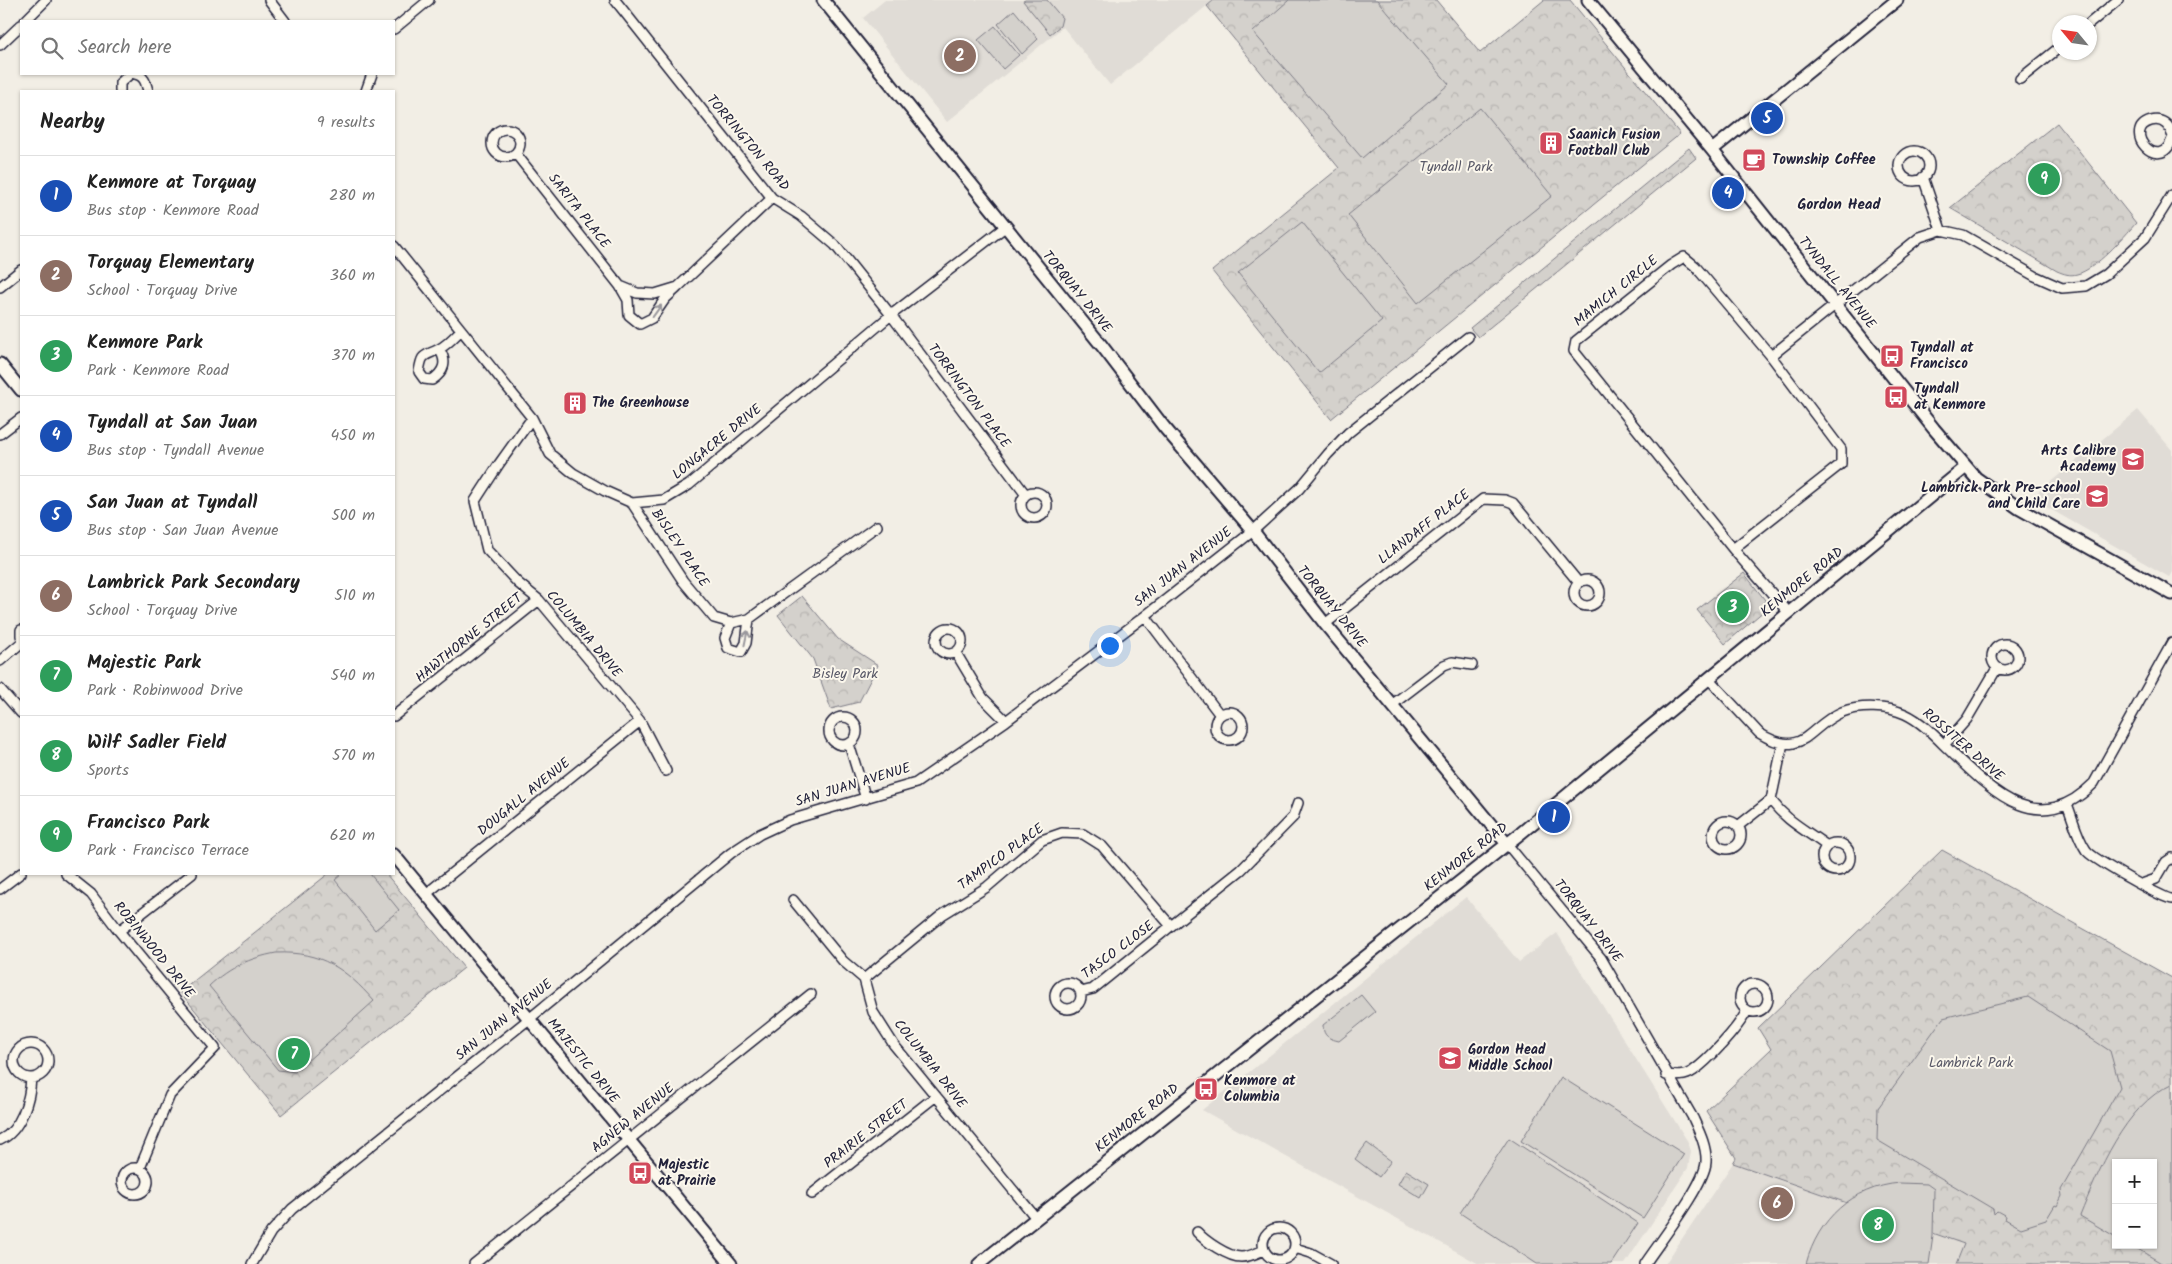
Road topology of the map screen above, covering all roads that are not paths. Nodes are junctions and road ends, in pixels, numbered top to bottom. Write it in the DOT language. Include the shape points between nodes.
graph roads {
  1 [pos="46,0"];
  2 [pos="268,0"];
  3 [pos="429,0"];
  4 [pos="615,0"];
  5 [pos="823,0"];
  6 [pos="1588,0"];
  7 [pos="1897,0"];
  8 [pos="2118,0"];
  9 [pos="2097,17"];
  10 [pos="27,20"];
  11 [pos="284,20"];
  12 [pos="20,26"];
  13 [pos="395,28"];
  14 [pos="0,45"];
  15 [pos="2052,53"];
  16 [pos="129,75"];
  17 [pos="140,75"];
  18 [pos="372,75"];
  19 [pos="2020,79"];
  20 [pos="120,90"];
  21 [pos="148,90"];
  22 [pos="366,90"];
  23 [pos="2172,134"];
  24 [pos="2171,143"];
  25 [pos="1712,150"];
  26 [pos="516,154"];
  27 [pos="1924,177"];
  28 [pos="2172,195"];
  29 [pos="772,198"];
  30 [pos="1005,226"];
  31 [pos="1941,230"];
  32 [pos="395,247"];
  33 [pos="20,271"];
  34 [pos="620,286"];
  35 [pos="0,287"];
  36 [pos="678,287"];
  37 [pos="1835,304"];
  38 [pos="891,315"];
  39 [pos="462,330"];
  40 [pos="1468,337"];
  41 [pos="439,349"];
  42 [pos="1771,356"];
  43 [pos="0,364"];
  44 [pos="20,389"];
  45 [pos="532,418"];
  46 [pos="20,419"];
  47 [pos="0,434"];
  48 [pos="1966,466"];
  49 [pos="1026,495"];
  50 [pos="632,503"];
  51 [pos="877,526"];
  52 [pos="1253,531"];
  53 [pos="1733,549"];
  54 [pos="1579,583"];
  55 [pos="2172,594"];
  56 [pos="539,600"];
  57 [pos="1788,613"];
  58 [pos="1144,616"];
  59 [pos="749,619"];
  60 [pos="730,623"];
  61 [pos="1325,624"];
  62 [pos="2172,643"];
  63 [pos="20,644"];
  64 [pos="956,653"];
  65 [pos="0,661"];
  66 [pos="1472,665"];
  67 [pos="1998,668"];
  68 [pos="1710,679"];
  69 [pos="0,688"];
  70 [pos="1393,704"];
  71 [pos="20,712"];
  72 [pos="395,715"];
  73 [pos="1220,715"];
  74 [pos="640,721"];
  75 [pos="1006,721"];
  76 [pos="1783,743"];
  77 [pos="849,744"];
  78 [pos="1944,745"];
  79 [pos="666,771"];
  80 [pos="866,799"];
  81 [pos="1770,800"];
  82 [pos="1298,803"];
  83 [pos="2067,804"];
  84 [pos="1738,826"];
  85 [pos="1507,844"];
  86 [pos="1827,846"];
  87 [pos="395,855"];
  88 [pos="2172,858"];
  89 [pos="20,874"];
  90 [pos="67,875"];
  91 [pos="191,875"];
  92 [pos="2142,884"];
  93 [pos="0,889"];
  94 [pos="426,894"];
  95 [pos="2172,899"];
  96 [pos="793,900"];
  97 [pos="1172,926"];
  98 [pos="120,932"];
  99 [pos="864,979"];
  100 [pos="1080,992"];
  101 [pos="811,994"];
  102 [pos="1747,1011"];
  103 [pos="530,1019"];
  104 [pos="1666,1076"];
  105 [pos="31,1078"];
  106 [pos="936,1096"];
  107 [pos="628,1139"];
  108 [pos="0,1140"];
  109 [pos="140,1168"];
  110 [pos="812,1194"];
  111 [pos="1036,1218"];
  112 [pos="1197,1232"];
  113 [pos="1295,1248"];
  114 [pos="1264,1250"];
  115 [pos="252,1264"];
  116 [pos="474,1264"];
  117 [pos="730,1264"];
  118 [pos="979,1264"];
  119 [pos="1331,1264"];
  120 [pos="1646,1264"];
  1 -- 10 [label="street"];
  2 -- 11 [label="street"];
  3 -- 13 [label="street"];
  4 -- 29 [label="street, TORRINGTON ROAD"];
  5 -- 30 [label="street, TORQUAY DRIVE"];
  6 -- 25 [label="street, TYNDALL AVENUE"];
  7 -- 25 [label="street"];
  8 -- 9 [label="street"];
  12 -- 14 [label="street"];
  15 -- 19 [label="street"];
  16 -- 20 [label="street" via="120,83"];
  17 -- 21 [label="street"];
  18 -- 22 [label="street"];
  23 -- 24 [label="street" via="2167,124 2157,120 2147,123 2140,131 2143,146 2152,152 2162,151"];
  25 -- 37 [label="street, TYNDALL AVENUE"];
  26 -- 34 [label="street, SARITA PLACE"];
  27 -- 31 [label="street"];
  28 -- 31 [label="street" via="2145,238 2106,274 2086,286 2062,288 1963,235"];
  29 -- 36 [label="street, SARITA PLACE"];
  29 -- 38 [label="street, TORRINGTON ROAD" via="801,216 836,245"];
  30 -- 38 [label="street, LONGACRE DRIVE"];
  30 -- 52 [label="street, TORQUAY DRIVE" via="1164,427"];
  31 -- 37 [label="street" via="1920,237"];
  32 -- 39 [label="street, LONGACRE DRIVE"];
  33 -- 35 [label="street"];
  34 -- 36 [label="street, SARITA PLACE" via="637,293 655,294"];
  34 -- 36 [label="street, SARITA PLACE, one-way" via="628,300 629,315 640,324 652,318"];
  37 -- 42 [label="street"];
  37 -- 48 [label="street, TYNDALL AVENUE"];
  38 -- 49 [label="street, TORRINGTON PLACE"];
  38 -- 50 [label="street, LONGACRE DRIVE" via="688,486 664,500"];
  39 -- 41 [label="street"];
  39 -- 45 [label="street, LONGACRE DRIVE"];
  40 -- 52 [label="street, SAN JUAN AVENUE" via="1348,433 1299,489"];
  42 -- 53 [label="street, MAMICH CIRCLE" via="1841,449 1841,464"];
  42 -- 53 [label="street, MAMICH CIRCLE" via="1695,266 1684,258 1670,265 1576,342 1574,351"];
  43 -- 44 [label="street"];
  45 -- 50 [label="street, LONGACRE DRIVE" via="550,454 573,474"];
  45 -- 56 [label="street, COLUMBIA DRIVE" via="475,500 486,550"];
  46 -- 47 [label="street"];
  48 -- 55 [label="street, TYNDALL AVENUE" via="1989,488 2020,509"];
  48 -- 57 [label="street, KENMORE ROAD"];
  50 -- 60 [label="street, BISLEY PLACE" via="683,581 714,618"];
  51 -- 59 [label="street"];
  52 -- 58 [label="street, SAN JUAN AVENUE"];
  52 -- 61 [label="street, TORQUAY DRIVE"];
  53 -- 57 [label="street, MAMICH CIRCLE"];
  54 -- 61 [label="street, LLANDAFF PLACE" via="1513,503 1483,499"];
  56 -- 72 [label="street, HAWTHORNE STREET"];
  56 -- 74 [label="street, COLUMBIA DRIVE"];
  57 -- 68 [label="street, KENMORE ROAD"];
  58 -- 73 [label="street"];
  58 -- 75 [label="street, SAN JUAN AVENUE"];
  59 -- 60 [label="street"];
  60 -- 59 [label="street, one-way" via="725,638 728,648 741,652 746,643"];
  61 -- 70 [label="street, TORQUAY DRIVE"];
  62 -- 83 [label="street, ROSSITER DRIVE" via="2094,782 2081,796"];
  63 -- 65 [label="street"];
  64 -- 75 [label="street" via="983,698"];
  66 -- 70 [label="street" via="1452,662 1444,665"];
  67 -- 78 [label="street" via="1967,719"];
  68 -- 76 [label="street" via="1759,733"];
  68 -- 85 [label="street, KENMORE ROAD"];
  69 -- 71 [label="street"];
  70 -- 85 [label="street, TORQUAY DRIVE"];
  74 -- 79 [label="street, COLUMBIA DRIVE"];
  74 -- 94 [label="street, DOUGALL AVENUE"];
  75 -- 80 [label="street, SAN JUAN AVENUE" via="916,783"];
  76 -- 78 [label="street, ROSSITER DRIVE" via="1799,742 1842,712 1873,708 1906,715"];
  76 -- 81 [label="street"];
  77 -- 80 [label="street"];
  78 -- 83 [label="street, ROSSITER DRIVE" via="1982,782 2016,804 2037,810"];
  80 -- 103 [label="street, SAN JUAN AVENUE" via="790,820 760,834 731,853"];
  81 -- 84 [label="street"];
  81 -- 86 [label="street" via="1804,832"];
  82 -- 97 [label="street" via="1293,817 1241,870"];
  83 -- 92 [label="street" via="2087,852"];
  85 -- 104 [label="street, TORQUAY DRIVE" via="1601,958"];
  85 -- 111 [label="street, KENMORE ROAD"];
  87 -- 94 [label="street, MAJESTIC DRIVE"];
  88 -- 92 [label="street" via="2156,879"];
  89 -- 93 [label="street"];
  90 -- 98 [label="street, ROBINWOOD DRIVE" via="91,894"];
  91 -- 98 [label="street"];
  92 -- 95 [label="street" via="2162,897"];
  94 -- 103 [label="street, MAJESTIC DRIVE"];
  96 -- 99 [label="street" via="843,961"];
  97 -- 99 [label="street, TAMPICO PLACE" via="1102,846 1083,834 1062,833 1042,840 987,887 942,915"];
  97 -- 100 [label="street, TASCO CLOSE" via="1093,989"];
  98 -- 109 [label="street, ROBINWOOD DRIVE" via="216,1048 170,1095"];
  99 -- 106 [label="street, COLUMBIA DRIVE" via="874,1012 894,1045"];
  101 -- 107 [label="street, AGNEW AVENUE"];
  102 -- 104 [label="street" via="1738,1027 1692,1072"];
  103 -- 107 [label="street, MAJESTIC DRIVE"];
  103 -- 115 [label="street, SAN JUAN AVENUE" via="292,1209 271,1232"];
  104 -- 120 [label="street, TORQUAY DRIVE" via="1693,1118 1702,1138 1706,1161 1700,1182"];
  105 -- 108 [label="street" via="30,1093 16,1127"];
  106 -- 110 [label="street, PRAIRIE STREET"];
  106 -- 111 [label="street, COLUMBIA DRIVE"];
  107 -- 116 [label="street, AGNEW AVENUE"];
  107 -- 117 [label="street, MAJESTIC DRIVE"];
  111 -- 118 [label="street, KENMORE ROAD"];
  112 -- 114 [label="street" via="1206,1242 1235,1256 1243,1257"];
  113 -- 114 [label="street" via="1290,1256 1280,1260 1271,1258"];
  113 -- 114 [label="street" via="1292,1233 1278,1228 1265,1235"];
  113 -- 119 [label="street"];
}
